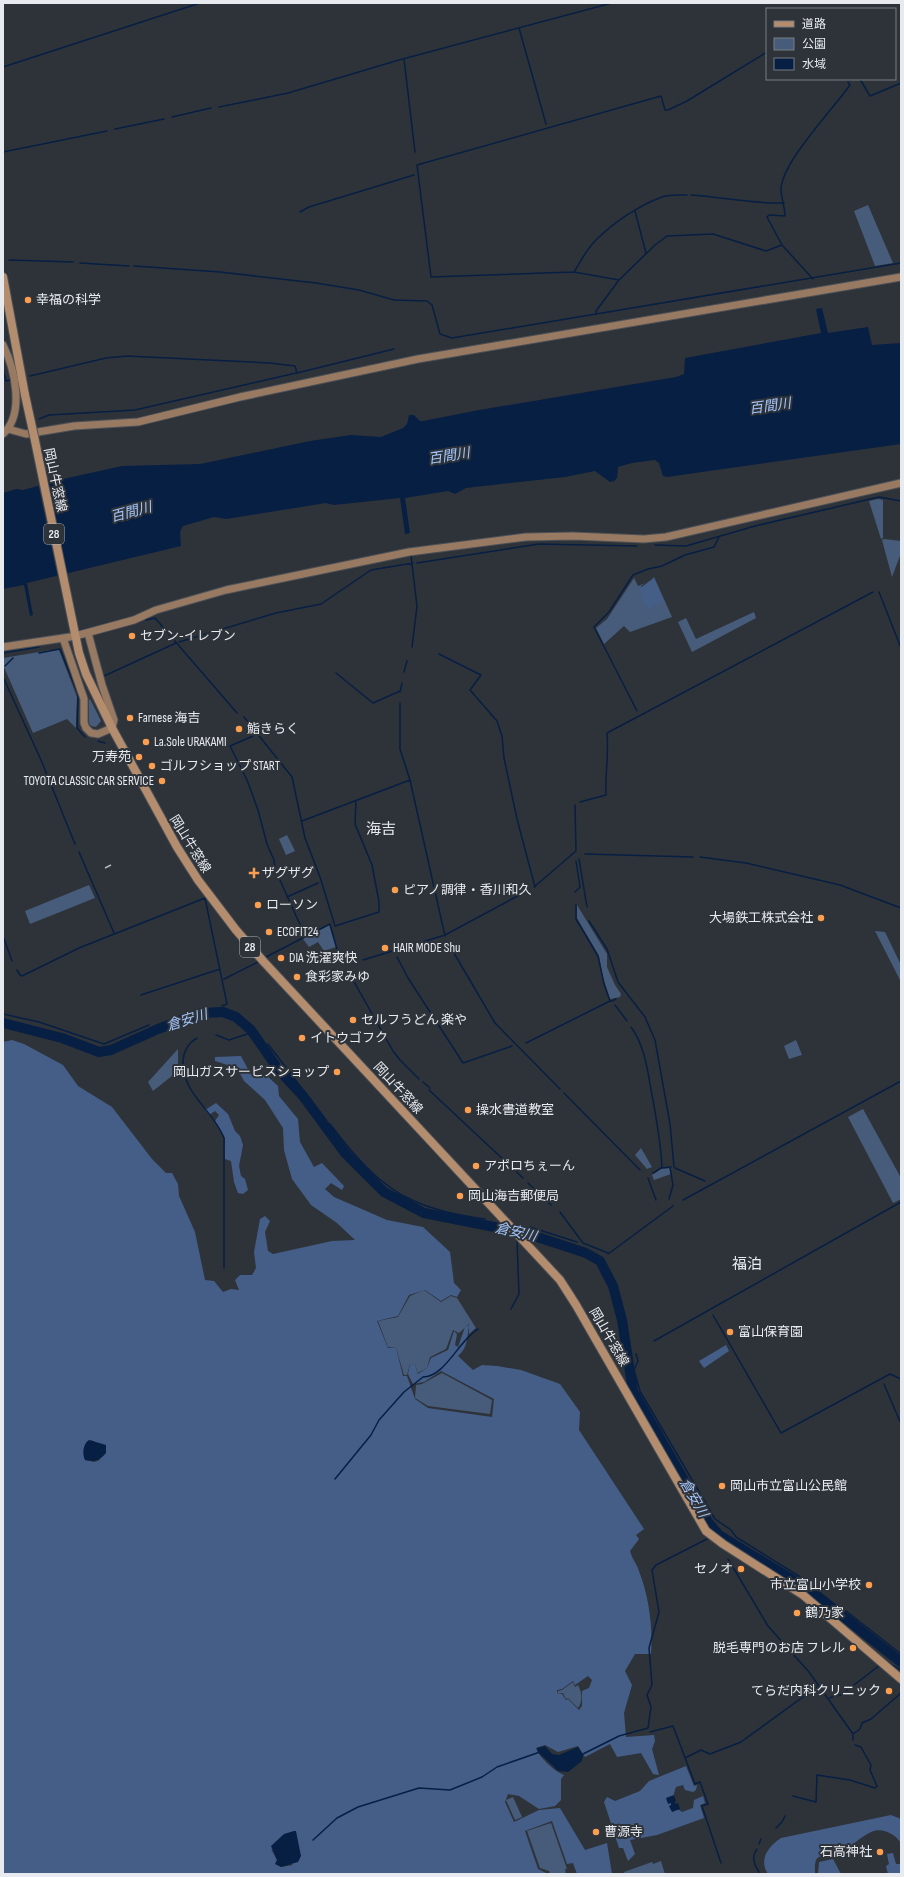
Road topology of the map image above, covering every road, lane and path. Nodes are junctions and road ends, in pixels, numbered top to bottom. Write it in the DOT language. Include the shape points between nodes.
graph roads {
  1 [pos="3,276"];
  2 [pos="901,277"];
  3 [pos="5,302"];
  4 [pos="3,345"];
  5 [pos="6,432"];
  6 [pos="901,483"];
  7 [pos="88,633"];
  8 [pos="80,635"];
  9 [pos="3,647"];
  10 [pos="112,728"];
  11 [pos="901,1679"];
  1 -- 3 [label="main road, 岡山牛窓線 / 28"];
  2 -- 5 [label="street" via="418,359 292,385 138,422 74,426 26,434"];
  3 -- 10 [label="main road, 岡山牛窓線 / 28, bridge" via="79,653 86,674"];
  4 -- 5 [label="street" via="17,402 15,418"];
  6 -- 7 [label="street" via="666,537 526,537 402,553 226,590"];
  7 -- 8 [label="street"];
  7 -- 10 [label="street" via="114,720"];
  9 -- 10 [label="street" via="66,638 84,699 86,728 91,733 98,734"];
  10 -- 11 [label="main road, 岡山牛窓線 / 28" via="176,847 236,930 551,1268 569,1292 706,1531 803,1595"];
}
